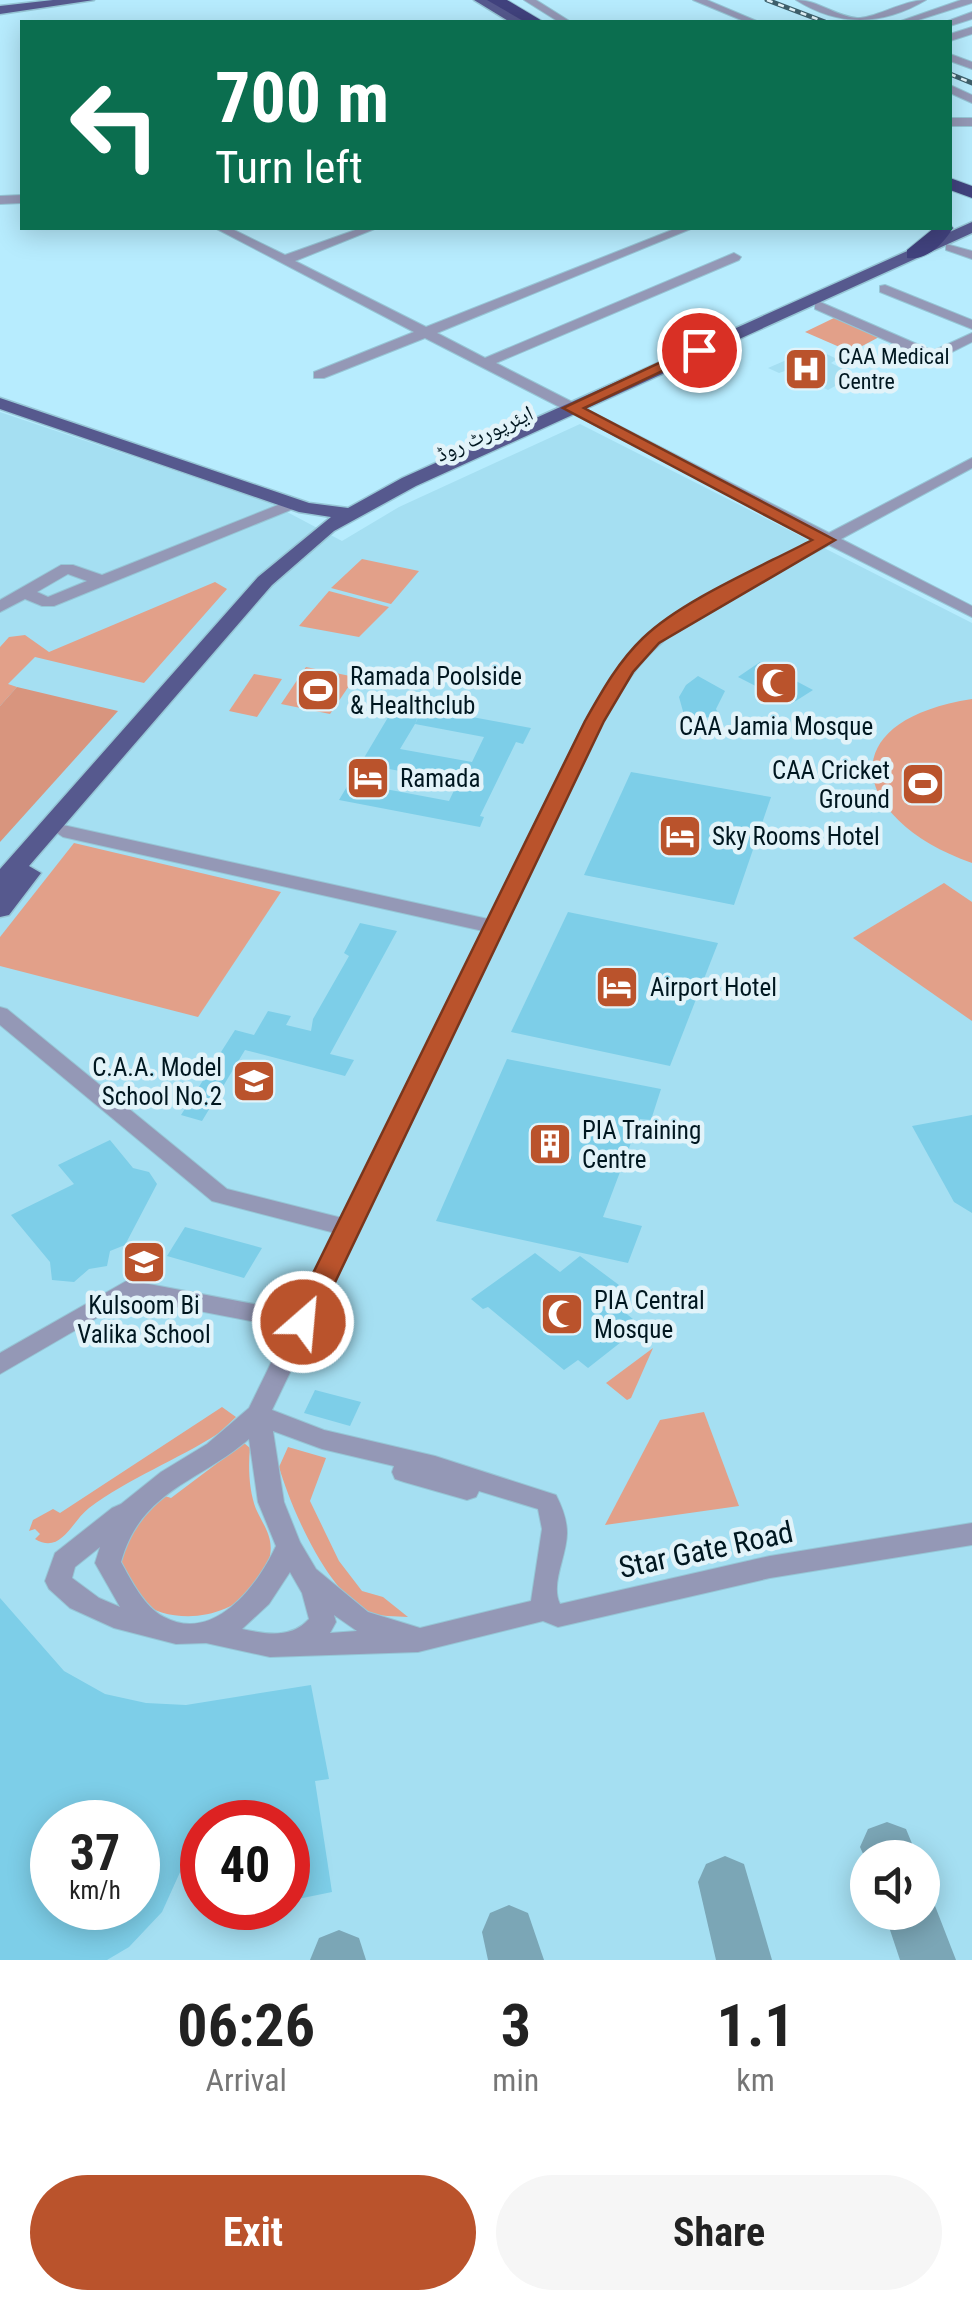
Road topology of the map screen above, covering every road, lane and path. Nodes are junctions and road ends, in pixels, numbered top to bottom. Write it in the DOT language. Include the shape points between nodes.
graph roads {
  1 [pos="86,0"];
  2 [pos="481,0"];
  3 [pos="494,0"];
  4 [pos="698,0"];
  5 [pos="801,0"];
  6 [pos="842,0"];
  7 [pos="883,0"];
  8 [pos="921,0"];
  9 [pos="970,0"];
  10 [pos="523,1"];
  11 [pos="820,7"];
  12 [pos="0,10"];
  13 [pos="838,14"];
  14 [pos="516,20"];
  15 [pos="532,20"];
  16 [pos="549,20"];
  17 [pos="562,20"];
  18 [pos="749,20"];
  19 [pos="853,20"];
  20 [pos="864,20"];
  21 [pos="909,20"];
  22 [pos="972,227"];
  23 [pos="228,230"];
  24 [pos="366,230"];
  25 [pos="681,230"];
  26 [pos="947,237"];
  27 [pos="972,237"];
  28 [pos="914,254"];
  29 [pos="972,255"];
  30 [pos="734,256"];
  31 [pos="284,260"];
  32 [pos="885,289"];
  33 [pos="820,306"];
  34 [pos="972,325"];
  35 [pos="427,332"];
  36 [pos="972,337"];
  37 [pos="485,363"];
  38 [pos="320,375"];
  39 [pos="0,394"];
  40 [pos="0,404"];
  41 [pos="577,411"];
  42 [pos="972,462"];
  43 [pos="334,515"];
  44 [pos="826,540"];
  45 [pos="102,581"];
  46 [pos="24,593"];
  47 [pos="0,607"];
  48 [pos="972,612"];
  49 [pos="95,785"];
  50 [pos="63,831"];
  51 [pos="0,884"];
  52 [pos="0,909"];
  53 [pos="495,928"];
  54 [pos="0,1014"];
  55 [pos="348,1228"];
  56 [pos="303,1322"];
  57 [pos="0,1365"];
  58 [pos="258,1415"];
  59 [pos="128,1510"];
  60 [pos="972,1534"];
  61 [pos="289,1546"];
  62 [pos="302,1570"];
  63 [pos="544,1609"];
  64 [pos="157,1628"];
  65 [pos="208,1632"];
  66 [pos="423,1639"];
  67 [pos="297,1646"];
  1 -- 12 [label="main road"];
  2 -- 14 [label="main road"];
  3 -- 15 [label="highway"];
  4 -- 18 [label="street"];
  5 -- 11 [label="street"];
  6 -- 11 [label="street"];
  7 -- 13 [label="street"];
  8 -- 20 [label="street"];
  9 -- 21 [label="street"];
  10 -- 16 [label="highway"];
  10 -- 17 [label="street"];
  11 -- 13 [label="street"];
  13 -- 19 [label="street"];
  22 -- 28 [label="main road, ایئرپورٹ روڈ"];
  23 -- 31 [label="street"];
  24 -- 31 [label="street"];
  25 -- 35 [label="street"];
  26 -- 27 [label="main road, ایئرپورٹ روڈ"];
  26 -- 28 [label="highway"];
  26 -- 29 [label="street"];
  26 -- 33 [label="main road, ایئرپورٹ روڈ"];
  28 -- 41 [label="main road, ایئرپورٹ روڈ"];
  30 -- 37 [label="street"];
  31 -- 35 [label="street"];
  32 -- 34 [label="street"];
  33 -- 36 [label="street" via="933,356"];
  33 -- 41 [label="main road, ایئرپورٹ روڈ"];
  35 -- 37 [label="street"];
  35 -- 38 [label="street"];
  37 -- 41 [label="street"];
  39 -- 43 [label="main road"];
  40 -- 43 [label="main road"];
  41 -- 43 [label="main road, ایئرپورٹ روڈ"];
  41 -- 44 [label="street"];
  42 -- 44 [label="street"];
  43 -- 45 [label="street"];
  43 -- 49 [label="main road, ایئرپورٹ روڈ" via="287,578"];
  44 -- 48 [label="street"];
  44 -- 53 [label="street" via="694,612 652,639 624,669"];
  45 -- 46 [label="street" via="48,604"];
  45 -- 46 [label="street" via="67,568"];
  46 -- 47 [label="street"];
  49 -- 50 [label="main road"];
  49 -- 51 [label="main road"];
  50 -- 52 [label="main road"];
  50 -- 53 [label="street"];
  53 -- 55 [label="street"];
  54 -- 55 [label="street" via="220,1194"];
  55 -- 56 [label="street"];
  56 -- 57 [label="street" via="128,1288"];
  56 -- 58 [label="street"];
  58 -- 59 [label="street"];
  58 -- 61 [label="street" via="267,1484"];
  58 -- 63 [label="street" via="290,1441 522,1504 554,1520"];
  59 -- 64 [label="street" via="108,1563 129,1600"];
  59 -- 64 [label="street, Star Gate Road" via="64,1561 58,1581 77,1602"];
  60 -- 63 [label="street, Star Gate Road" via="770,1568 558,1616"];
  61 -- 62 [label="street"];
  61 -- 65 [label="street" via="263,1595"];
  62 -- 66 [label="street" via="360,1621"];
  62 -- 67 [label="street" via="324,1622"];
  63 -- 66 [label="street, Star Gate Road"];
  64 -- 65 [label="street, Star Gate Road" via="192,1636"];
  65 -- 67 [label="street, Star Gate Road"];
  66 -- 67 [label="street, Star Gate Road"];
}
